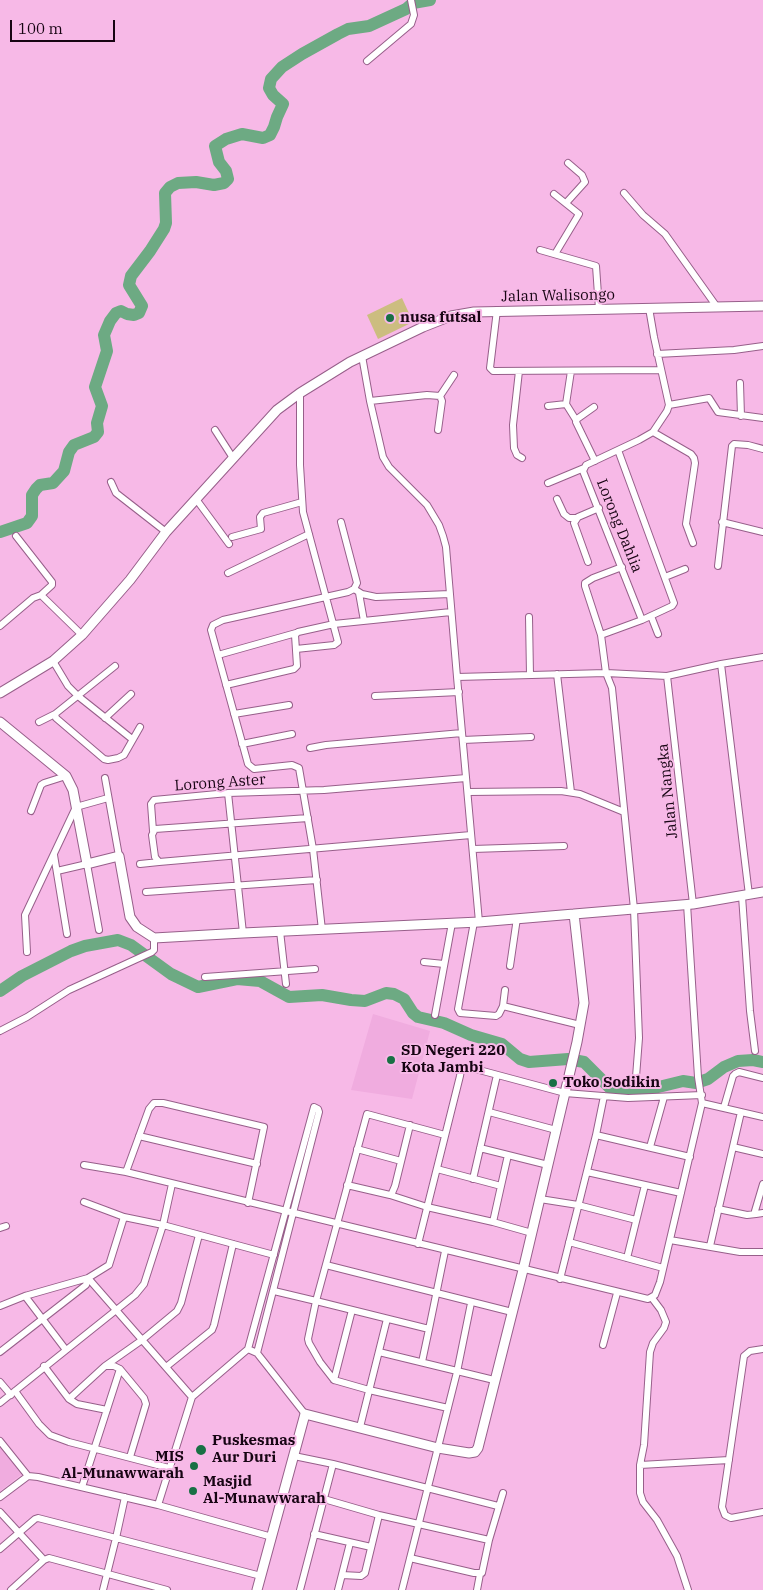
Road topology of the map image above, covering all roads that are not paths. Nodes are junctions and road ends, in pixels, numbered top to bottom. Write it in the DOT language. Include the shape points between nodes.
graph roads {
  1 [pos="411,0"];
  2 [pos="367,61"];
  3 [pos="568,163"];
  4 [pos="624,193"];
  5 [pos="554,194"];
  6 [pos="566,203"];
  7 [pos="540,250"];
  8 [pos="555,254"];
  9 [pos="763,306"];
  10 [pos="717,307"];
  11 [pos="649,308"];
  12 [pos="598,309"];
  13 [pos="497,310"];
  14 [pos="763,346"];
  15 [pos="657,354"];
  16 [pos="362,356"];
  17 [pos="660,370"];
  18 [pos="519,371"];
  19 [pos="571,371"];
  20 [pos="454,376"];
  21 [pos="740,382"];
  22 [pos="300,393"];
  23 [pos="440,396"];
  24 [pos="370,401"];
  25 [pos="566,404"];
  26 [pos="669,405"];
  27 [pos="548,406"];
  28 [pos="594,407"];
  29 [pos="740,416"];
  30 [pos="763,418"];
  31 [pos="576,420"];
  32 [pos="215,430"];
  33 [pos="438,430"];
  34 [pos="653,432"];
  35 [pos="763,449"];
  36 [pos="618,450"];
  37 [pos="233,458"];
  38 [pos="522,458"];
  39 [pos="595,461"];
  40 [pos="584,468"];
  41 [pos="111,482"];
  42 [pos="548,483"];
  43 [pos="196,499"];
  44 [pos="557,499"];
  45 [pos="302,502"];
  46 [pos="599,508"];
  47 [pos="576,518"];
  48 [pos="341,522"];
  49 [pos="722,522"];
  50 [pos="166,532"];
  51 [pos="763,532"];
  52 [pos="309,534"];
  53 [pos="16,536"];
  54 [pos="232,537"];
  55 [pos="693,543"];
  56 [pos="229,544"];
  57 [pos="588,562"];
  58 [pos="718,566"];
  59 [pos="622,567"];
  60 [pos="685,569"];
  61 [pos="228,573"];
  62 [pos="665,577"];
  63 [pos="357,591"];
  64 [pos="450,594"];
  65 [pos="41,595"];
  66 [pos="327,597"];
  67 [pos="451,612"];
  68 [pos="529,616"];
  69 [pos="651,616"];
  70 [pos="642,620"];
  71 [pos="364,621"];
  72 [pos="334,624"];
  73 [pos="0,626"];
  74 [pos="296,633"];
  75 [pos="658,634"];
  76 [pos="82,635"];
  77 [pos="601,635"];
  78 [pos="296,649"];
  79 [pos="218,655"];
  80 [pos="763,657"];
  81 [pos="54,661"];
  82 [pos="720,664"];
  83 [pos="115,666"];
  84 [pos="606,673"];
  85 [pos="557,674"];
  86 [pos="530,675"];
  87 [pos="668,676"];
  88 [pos="458,677"];
  89 [pos="226,685"];
  90 [pos="459,692"];
  91 [pos="0,693"];
  92 [pos="131,694"];
  93 [pos="78,696"];
  94 [pos="375,696"];
  95 [pos="289,705"];
  96 [pos="55,714"];
  97 [pos="234,714"];
  98 [pos="105,718"];
  99 [pos="0,722"];
  100 [pos="39,722"];
  101 [pos="140,727"];
  102 [pos="292,734"];
  103 [pos="463,736"];
  104 [pos="532,737"];
  105 [pos="132,739"];
  106 [pos="242,744"];
  107 [pos="310,748"];
  108 [pos="66,776"];
  109 [pos="104,778"];
  110 [pos="466,778"];
  111 [pos="303,791"];
  112 [pos="468,792"];
  113 [pos="571,792"];
  114 [pos="228,793"];
  115 [pos="108,798"];
  116 [pos="76,807"];
  117 [pos="31,810"];
  118 [pos="624,812"];
  119 [pos="308,818"];
  120 [pos="230,824"];
  121 [pos="153,831"];
  122 [pos="471,834"];
  123 [pos="564,846"];
  124 [pos="314,849"];
  125 [pos="473,849"];
  126 [pos="54,853"];
  127 [pos="234,855"];
  128 [pos="119,856"];
  129 [pos="159,862"];
  130 [pos="87,864"];
  131 [pos="140,864"];
  132 [pos="57,871"];
  133 [pos="317,880"];
  134 [pos="238,886"];
  135 [pos="146,892"];
  136 [pos="763,892"];
  137 [pos="746,895"];
  138 [pos="690,904"];
  139 [pos="634,909"];
  140 [pos="574,914"];
  141 [pos="517,918"];
  142 [pos="476,922"];
  143 [pos="452,923"];
  144 [pos="100,930"];
  145 [pos="322,930"];
  146 [pos="280,931"];
  147 [pos="243,932"];
  148 [pos="67,934"];
  149 [pos="154,938"];
  150 [pos="26,952"];
  151 [pos="424,962"];
  152 [pos="444,964"];
  153 [pos="510,966"];
  154 [pos="315,969"];
  155 [pos="284,971"];
  156 [pos="205,977"];
  157 [pos="286,984"];
  158 [pos="505,990"];
  159 [pos="503,1006"];
  160 [pos="435,1015"];
  161 [pos="580,1025"];
  162 [pos="0,1031"];
  163 [pos="755,1052"];
  164 [pos="498,1075"];
  165 [pos="636,1077"];
  166 [pos="763,1078"];
  167 [pos="565,1093"];
  168 [pos="702,1095"];
  169 [pos="604,1096"];
  170 [pos="664,1097"];
  171 [pos="702,1103"];
  172 [pos="724,1107"];
  173 [pos="489,1112"];
  174 [pos="741,1112"];
  175 [pos="763,1117"];
  176 [pos="410,1125"];
  177 [pos="556,1130"];
  178 [pos="445,1135"];
  179 [pos="596,1135"];
  180 [pos="140,1136"];
  181 [pos="733,1147"];
  182 [pos="480,1148"];
  183 [pos="650,1148"];
  184 [pos="357,1149"];
  185 [pos="763,1154"];
  186 [pos="508,1155"];
  187 [pos="690,1157"];
  188 [pos="402,1161"];
  189 [pos="257,1164"];
  190 [pos="548,1164"];
  191 [pos="84,1165"];
  192 [pos="437,1169"];
  193 [pos="126,1172"];
  194 [pos="586,1172"];
  195 [pos="473,1179"];
  196 [pos="172,1184"];
  197 [pos="763,1184"];
  198 [pos="347,1185"];
  199 [pos="645,1185"];
  200 [pos="501,1186"];
  201 [pos="681,1193"];
  202 [pos="390,1195"];
  203 [pos="540,1198"];
  204 [pos="84,1202"];
  205 [pos="248,1203"];
  206 [pos="578,1205"];
  207 [pos="427,1207"];
  208 [pos="718,1209"];
  209 [pos="289,1213"];
  210 [pos="760,1214"];
  211 [pos="124,1217"];
  212 [pos="636,1220"];
  213 [pos="493,1222"];
  214 [pos="336,1224"];
  215 [pos="163,1225"];
  216 [pos="532,1232"];
  217 [pos="199,1234"];
  218 [pos="670,1240"];
  219 [pos="569,1242"];
  220 [pos="277,1243"];
  221 [pos="233,1244"];
  222 [pos="286,1244"];
  223 [pos="418,1244"];
  224 [pos="710,1246"];
  225 [pos="445,1251"];
  226 [pos="763,1252"];
  227 [pos="274,1255"];
  228 [pos="627,1258"];
  229 [pos="326,1264"];
  230 [pos="663,1268"];
  231 [pos="523,1270"];
  232 [pos="88,1278"];
  233 [pos="560,1279"];
  234 [pos="274,1291"];
  235 [pos="436,1293"];
  236 [pos="617,1293"];
  237 [pos="25,1296"];
  238 [pos="652,1298"];
  239 [pos="316,1301"];
  240 [pos="470,1303"];
  241 [pos="0,1306"];
  242 [pos="116,1310"];
  243 [pos="352,1310"];
  244 [pos="512,1312"];
  245 [pos="42,1319"];
  246 [pos="388,1319"];
  247 [pos="429,1329"];
  248 [pos="142,1340"];
  249 [pos="603,1345"];
  250 [pos="248,1349"];
  251 [pos="763,1349"];
  252 [pos="66,1350"];
  253 [pos="0,1352"];
  254 [pos="379,1352"];
  255 [pos="257,1353"];
  256 [pos="422,1362"];
  257 [pos="44,1366"];
  258 [pos="105,1366"];
  259 [pos="166,1367"];
  260 [pos="120,1369"];
  261 [pos="456,1372"];
  262 [pos="334,1380"];
  263 [pos="494,1380"];
  264 [pos="0,1382"];
  265 [pos="369,1390"];
  266 [pos="13,1393"];
  267 [pos="192,1398"];
  268 [pos="69,1400"];
  269 [pos="0,1403"];
  270 [pos="448,1408"];
  271 [pos="107,1410"];
  272 [pos="305,1414"];
  273 [pos="360,1427"];
  274 [pos="0,1440"];
  275 [pos="94,1448"];
  276 [pos="438,1448"];
  277 [pos="294,1456"];
  278 [pos="130,1457"];
  279 [pos="729,1460"];
  280 [pos="333,1464"];
  281 [pos="640,1465"];
  282 [pos="169,1468"];
  283 [pos="28,1476"];
  284 [pos="82,1487"];
  285 [pos="427,1487"];
  286 [pos="503,1493"];
  287 [pos="0,1497"];
  288 [pos="125,1497"];
  289 [pos="324,1499"];
  290 [pos="158,1505"];
  291 [pos="498,1506"];
  292 [pos="0,1512"];
  293 [pos="763,1512"];
  294 [pos="379,1514"];
  295 [pos="418,1523"];
  296 [pos="19,1533"];
  297 [pos="314,1534"];
  298 [pos="272,1537"];
  299 [pos="116,1538"];
  300 [pos="489,1540"];
  301 [pos="350,1543"];
  302 [pos="371,1547"];
  303 [pos="0,1549"];
  304 [pos="410,1558"];
  305 [pos="44,1560"];
  306 [pos="107,1573"];
  307 [pos="480,1574"];
  308 [pos="342,1575"];
  309 [pos="261,1576"];
  310 [pos="143,1587"];
  311 [pos="11,1590"];
  312 [pos="103,1590"];
  313 [pos="167,1590"];
  314 [pos="258,1590"];
  315 [pos="300,1590"];
  316 [pos="338,1590"];
  317 [pos="402,1590"];
  318 [pos="476,1590"];
  319 [pos="688,1590"];
  1 -- 2 [label="street" via="414,15 408,27"];
  3 -- 6 [label="street" via="585,182"];
  4 -- 10 [label="street" via="665,234"];
  5 -- 6 [label="street"];
  6 -- 8 [label="street" via="579,214"];
  7 -- 8 [label="street"];
  8 -- 12 [label="street" via="596,265"];
  9 -- 10 [label="street, Jalan Walisongo"];
  10 -- 11 [label="street, Jalan Walisongo"];
  11 -- 12 [label="street, Jalan Walisongo"];
  11 -- 15 [label="street"];
  12 -- 13 [label="street, Jalan Walisongo"];
  13 -- 16 [label="street, Jalan Walisongo" via="451,316"];
  13 -- 18 [label="street" via="490,370"];
  14 -- 15 [label="street"];
  15 -- 17 [label="street"];
  16 -- 22 [label="street, Jalan Walisongo"];
  16 -- 24 [label="street"];
  17 -- 19 [label="street"];
  17 -- 26 [label="street"];
  18 -- 19 [label="street"];
  18 -- 38 [label="street" via="513,425 514,448"];
  19 -- 25 [label="street"];
  20 -- 23 [label="street"];
  21 -- 29 [label="street"];
  22 -- 37 [label="street, Jalan Walisongo" via="277,410"];
  22 -- 45 [label="street"];
  23 -- 24 [label="street"];
  23 -- 33 [label="street"];
  24 -- 64 [label="street" via="386,462 427,505 439,525 446,547"];
  25 -- 27 [label="street"];
  25 -- 31 [label="street"];
  26 -- 29 [label="street" via="709,398 718,412"];
  26 -- 34 [label="street, Lorong Dahlia" via="665,417"];
  28 -- 31 [label="street"];
  29 -- 30 [label="street"];
  31 -- 39 [label="street"];
  32 -- 37 [label="street"];
  34 -- 36 [label="street, Lorong Dahlia"];
  34 -- 55 [label="street" via="694,458 686,524"];
  35 -- 49 [label="street" via="748,445 732,446"];
  36 -- 39 [label="street, Lorong Dahlia"];
  36 -- 62 [label="street"];
  37 -- 43 [label="street, Jalan Walisongo"];
  39 -- 40 [label="street, Lorong Dahlia"];
  40 -- 42 [label="street"];
  40 -- 46 [label="street, Lorong Dahlia"];
  41 -- 50 [label="street" via="116,494"];
  43 -- 50 [label="street, Jalan Walisongo"];
  43 -- 56 [label="street"];
  44 -- 47 [label="street" via="564,514"];
  45 -- 52 [label="street"];
  45 -- 54 [label="street" via="263,513 260,530"];
  46 -- 47 [label="street"];
  46 -- 59 [label="street, Lorong Dahlia"];
  47 -- 57 [label="street" via="574,523"];
  48 -- 63 [label="street"];
  49 -- 51 [label="street"];
  49 -- 58 [label="street"];
  50 -- 76 [label="street, Jalan Walisongo"];
  52 -- 61 [label="street"];
  52 -- 66 [label="street"];
  53 -- 65 [label="street" via="52,582"];
  59 -- 70 [label="street, Lorong Dahlia"];
  59 -- 77 [label="street" via="585,583"];
  60 -- 62 [label="street"];
  62 -- 69 [label="street" via="673,605"];
  63 -- 64 [label="street" via="376,597"];
  63 -- 66 [label="street"];
  63 -- 71 [label="street"];
  64 -- 67 [label="street"];
  65 -- 73 [label="street"];
  65 -- 76 [label="street"];
  66 -- 72 [label="street"];
  66 -- 79 [label="street" via="213,624 211,630"];
  67 -- 71 [label="street"];
  67 -- 88 [label="street"];
  68 -- 86 [label="street"];
  69 -- 70 [label="street"];
  69 -- 75 [label="street"];
  70 -- 77 [label="street"];
  71 -- 72 [label="street"];
  72 -- 74 [label="street"];
  72 -- 78 [label="street" via="337,643"];
  74 -- 78 [label="street"];
  74 -- 79 [label="street"];
  76 -- 81 [label="street, Jalan Walisongo"];
  77 -- 84 [label="street"];
  78 -- 89 [label="street" via="297,666 294,669"];
  79 -- 89 [label="street"];
  80 -- 82 [label="street"];
  81 -- 91 [label="street, Jalan Walisongo"];
  81 -- 93 [label="street" via="68,686"];
  82 -- 87 [label="street"];
  82 -- 137 [label="street"];
  83 -- 93 [label="street"];
  84 -- 85 [label="street"];
  84 -- 87 [label="street"];
  84 -- 118 [label="street" via="612,688"];
  85 -- 86 [label="street"];
  85 -- 113 [label="street"];
  86 -- 88 [label="street"];
  87 -- 138 [label="street, Jalan Nangka"];
  88 -- 90 [label="street"];
  89 -- 97 [label="street"];
  90 -- 94 [label="street"];
  90 -- 103 [label="street"];
  92 -- 98 [label="street"];
  93 -- 96 [label="street"];
  93 -- 98 [label="street"];
  95 -- 97 [label="street"];
  96 -- 100 [label="street"];
  96 -- 105 [label="street" via="104,759 124,755"];
  97 -- 106 [label="street"];
  98 -- 105 [label="street"];
  99 -- 108 [label="street"];
  101 -- 105 [label="street"];
  102 -- 106 [label="street"];
  103 -- 104 [label="street"];
  103 -- 107 [label="street"];
  103 -- 110 [label="street"];
  106 -- 111 [label="street" via="248,764 254,769 292,765 299,768"];
  108 -- 116 [label="street"];
  108 -- 117 [label="street" via="44,782"];
  109 -- 115 [label="street"];
  110 -- 111 [label="street, Lorong Aster"];
  110 -- 112 [label="street"];
  111 -- 114 [label="street, Lorong Aster"];
  111 -- 119 [label="street"];
  112 -- 113 [label="street"];
  112 -- 122 [label="street"];
  113 -- 118 [label="street"];
  114 -- 120 [label="street"];
  114 -- 121 [label="street, Lorong Aster" via="154,800 150,804"];
  115 -- 116 [label="street"];
  115 -- 128 [label="street"];
  116 -- 126 [label="street"];
  116 -- 130 [label="street"];
  118 -- 139 [label="street"];
  119 -- 120 [label="street"];
  119 -- 124 [label="street"];
  120 -- 121 [label="street"];
  120 -- 127 [label="street"];
  121 -- 129 [label="street" via="155,857"];
  122 -- 124 [label="street"];
  122 -- 125 [label="street"];
  123 -- 125 [label="street"];
  124 -- 127 [label="street"];
  124 -- 133 [label="street"];
  125 -- 142 [label="street"];
  126 -- 132 [label="street"];
  126 -- 150 [label="street" via="25,915"];
  127 -- 129 [label="street"];
  127 -- 134 [label="street"];
  128 -- 130 [label="street"];
  128 -- 149 [label="street" via="130,917 136,927"];
  129 -- 131 [label="street"];
  130 -- 132 [label="street"];
  130 -- 144 [label="street"];
  132 -- 148 [label="street"];
  133 -- 134 [label="street"];
  133 -- 145 [label="street"];
  134 -- 135 [label="street"];
  134 -- 147 [label="street"];
  136 -- 137 [label="street"];
  137 -- 138 [label="street"];
  137 -- 163 [label="street" via="750,1011"];
  138 -- 139 [label="street"];
  138 -- 168 [label="street, Jalan Nangka" via="698,1077"];
  139 -- 140 [label="street"];
  139 -- 165 [label="street" via="638,1030"];
  140 -- 141 [label="street"];
  140 -- 161 [label="street" via="584,1002"];
  141 -- 142 [label="street"];
  141 -- 153 [label="street"];
  142 -- 143 [label="street"];
  142 -- 159 [label="street" via="458,1009 464,1014 494,1016"];
  143 -- 145 [label="street"];
  143 -- 152 [label="street"];
  145 -- 146 [label="street"];
  146 -- 147 [label="street"];
  146 -- 155 [label="street"];
  147 -- 149 [label="street"];
  149 -- 162 [label="street" via="154,950 150,953 69,990"];
  151 -- 152 [label="street"];
  152 -- 160 [label="street"];
  154 -- 155 [label="street"];
  155 -- 156 [label="street"];
  155 -- 157 [label="street"];
  158 -- 159 [label="street"];
  159 -- 161 [label="street"];
  161 -- 167 [label="street"];
  164 -- 167 [label="street"];
  164 -- 173 [label="street"];
  164 -- 178 [label="street" via="468,1067 461,1070"];
  166 -- 172 [label="street" via="739,1072 735,1074"];
  167 -- 169 [label="street"];
  167 -- 177 [label="street"];
  168 -- 170 [label="street"];
  168 -- 171 [label="street, Jalan Nangka"];
  169 -- 170 [label="street"];
  169 -- 179 [label="street"];
  170 -- 183 [label="street"];
  171 -- 172 [label="street"];
  171 -- 187 [label="street, Jalan Nangka"];
  172 -- 174 [label="street"];
  173 -- 177 [label="street"];
  173 -- 182 [label="street"];
  174 -- 175 [label="street"];
  174 -- 181 [label="street"];
  176 -- 178 [label="street"];
  176 -- 184 [label="street" via="367,1114"];
  176 -- 188 [label="street"];
  177 -- 190 [label="street"];
  178 -- 192 [label="street"];
  179 -- 183 [label="street"];
  179 -- 194 [label="street"];
  180 -- 189 [label="street"];
  180 -- 189 [label="street" via="156,1102 264,1127"];
  180 -- 193 [label="street"];
  181 -- 185 [label="street"];
  181 -- 208 [label="street"];
  182 -- 186 [label="street"];
  182 -- 195 [label="street"];
  183 -- 187 [label="street"];
  184 -- 188 [label="street"];
  184 -- 198 [label="street"];
  186 -- 190 [label="street"];
  186 -- 200 [label="street"];
  187 -- 201 [label="street, Jalan Nangka"];
  188 -- 202 [label="street"];
  189 -- 205 [label="street"];
  190 -- 203 [label="street"];
  191 -- 193 [label="street"];
  192 -- 195 [label="street"];
  192 -- 207 [label="street"];
  193 -- 196 [label="street"];
  194 -- 199 [label="street"];
  194 -- 206 [label="street"];
  195 -- 200 [label="street"];
  196 -- 205 [label="street"];
  196 -- 215 [label="street"];
  197 -- 210 [label="street" via="755,1211"];
  198 -- 202 [label="street"];
  198 -- 214 [label="street"];
  199 -- 201 [label="street"];
  199 -- 212 [label="street"];
  200 -- 213 [label="street"];
  201 -- 218 [label="street, Jalan Nangka"];
  202 -- 207 [label="street"];
  203 -- 206 [label="street"];
  203 -- 216 [label="street"];
  204 -- 211 [label="street"];
  205 -- 209 [label="street"];
  206 -- 212 [label="street"];
  206 -- 219 [label="street"];
  207 -- 213 [label="street"];
  207 -- 223 [label="street"];
  208 -- 210 [label="street" via="747,1215"];
  208 -- 224 [label="street"];
  209 -- 209 [label="street" via="314,1107 319,1112"];
  209 -- 214 [label="street"];
  209 -- 220 [label="street"];
  209 -- 222 [label="street"];
  211 -- 215 [label="street"];
  211 -- 232 [label="street" via="109,1265"];
  212 -- 228 [label="street"];
  213 -- 216 [label="street"];
  214 -- 223 [label="street"];
  214 -- 229 [label="street"];
  215 -- 217 [label="street"];
  215 -- 242 [label="street" via="144,1284"];
  216 -- 231 [label="street"];
  217 -- 221 [label="street"];
  217 -- 248 [label="street" via="179,1307"];
  218 -- 224 [label="street"];
  218 -- 230 [label="street, Jalan Nangka"];
  219 -- 228 [label="street"];
  219 -- 233 [label="street"];
  220 -- 222 [label="street"];
  220 -- 227 [label="street"];
  221 -- 227 [label="street"];
  221 -- 259 [label="street" via="212,1330"];
  222 -- 234 [label="street"];
  223 -- 225 [label="street"];
  224 -- 226 [label="street" via="740,1252"];
  225 -- 231 [label="street"];
  225 -- 235 [label="street"];
  227 -- 250 [label="street"];
  228 -- 230 [label="street"];
  229 -- 235 [label="street"];
  229 -- 239 [label="street"];
  230 -- 238 [label="street, Jalan Nangka" via="657,1292"];
  231 -- 233 [label="street"];
  231 -- 244 [label="street"];
  232 -- 237 [label="street"];
  232 -- 242 [label="street"];
  232 -- 245 [label="street" via="86,1285"];
  233 -- 236 [label="street"];
  234 -- 239 [label="street"];
  234 -- 255 [label="street"];
  235 -- 240 [label="street"];
  235 -- 247 [label="street"];
  236 -- 238 [label="street"];
  236 -- 249 [label="street"];
  237 -- 241 [label="street"];
  237 -- 245 [label="street"];
  238 -- 281 [label="street" via="665,1318 665,1326 650,1352"];
  239 -- 243 [label="street"];
  239 -- 262 [label="street" via="308,1339"];
  240 -- 244 [label="street"];
  240 -- 261 [label="street"];
  242 -- 248 [label="street"];
  242 -- 252 [label="street"];
  243 -- 246 [label="street"];
  243 -- 262 [label="street"];
  244 -- 263 [label="street"];
  245 -- 252 [label="street"];
  245 -- 253 [label="street"];
  246 -- 247 [label="street"];
  246 -- 254 [label="street"];
  247 -- 256 [label="street"];
  248 -- 258 [label="street"];
  248 -- 259 [label="street"];
  250 -- 255 [label="street"];
  250 -- 267 [label="street"];
  251 -- 279 [label="street" via="750,1350 744,1356"];
  252 -- 257 [label="street"];
  254 -- 256 [label="street"];
  254 -- 265 [label="street"];
  255 -- 272 [label="street"];
  256 -- 261 [label="street"];
  257 -- 266 [label="street"];
  257 -- 268 [label="street"];
  258 -- 260 [label="street"];
  258 -- 268 [label="street"];
  259 -- 267 [label="street"];
  260 -- 271 [label="street"];
  260 -- 278 [label="street" via="146,1404"];
  261 -- 263 [label="street"];
  261 -- 270 [label="street"];
  262 -- 265 [label="street"];
  263 -- 276 [label="street" via="475,1452 470,1454"];
  264 -- 266 [label="street"];
  265 -- 270 [label="street"];
  265 -- 273 [label="street"];
  266 -- 269 [label="street"];
  266 -- 275 [label="street" via="50,1435"];
  267 -- 282 [label="street"];
  268 -- 271 [label="street"];
  270 -- 276 [label="street"];
  271 -- 275 [label="street"];
  272 -- 273 [label="street"];
  272 -- 277 [label="street"];
  273 -- 276 [label="street"];
  274 -- 283 [label="street"];
  275 -- 278 [label="street"];
  275 -- 284 [label="street"];
  276 -- 285 [label="street"];
  277 -- 280 [label="street"];
  277 -- 298 [label="street"];
  278 -- 282 [label="street"];
  279 -- 281 [label="street"];
  279 -- 293 [label="street" via="723,1512 732,1518"];
  280 -- 285 [label="street"];
  280 -- 289 [label="street"];
  281 -- 319 [label="street" via="641,1500 657,1520 677,1556"];
  282 -- 290 [label="street"];
  283 -- 284 [label="street"];
  283 -- 287 [label="street"];
  284 -- 288 [label="street"];
  285 -- 291 [label="street"];
  285 -- 295 [label="street"];
  286 -- 291 [label="street"];
  288 -- 290 [label="street"];
  288 -- 299 [label="street"];
  289 -- 294 [label="street"];
  289 -- 297 [label="street"];
  290 -- 298 [label="street"];
  291 -- 300 [label="street"];
  292 -- 296 [label="street"];
  294 -- 295 [label="street"];
  294 -- 302 [label="street"];
  295 -- 300 [label="street"];
  295 -- 304 [label="street"];
  296 -- 299 [label="street" via="38,1518"];
  296 -- 303 [label="street"];
  296 -- 305 [label="street"];
  297 -- 301 [label="street"];
  297 -- 315 [label="street"];
  298 -- 309 [label="street"];
  299 -- 306 [label="street"];
  299 -- 309 [label="street"];
  300 -- 307 [label="street"];
  301 -- 302 [label="street"];
  301 -- 308 [label="street"];
  302 -- 308 [label="street" via="363,1575"];
  304 -- 307 [label="street"];
  304 -- 317 [label="street"];
  305 -- 306 [label="street" via="49,1558"];
  305 -- 311 [label="street"];
  306 -- 310 [label="street"];
  306 -- 312 [label="street"];
  307 -- 318 [label="street"];
  308 -- 316 [label="street"];
  309 -- 314 [label="street"];
  310 -- 313 [label="street"];
}
